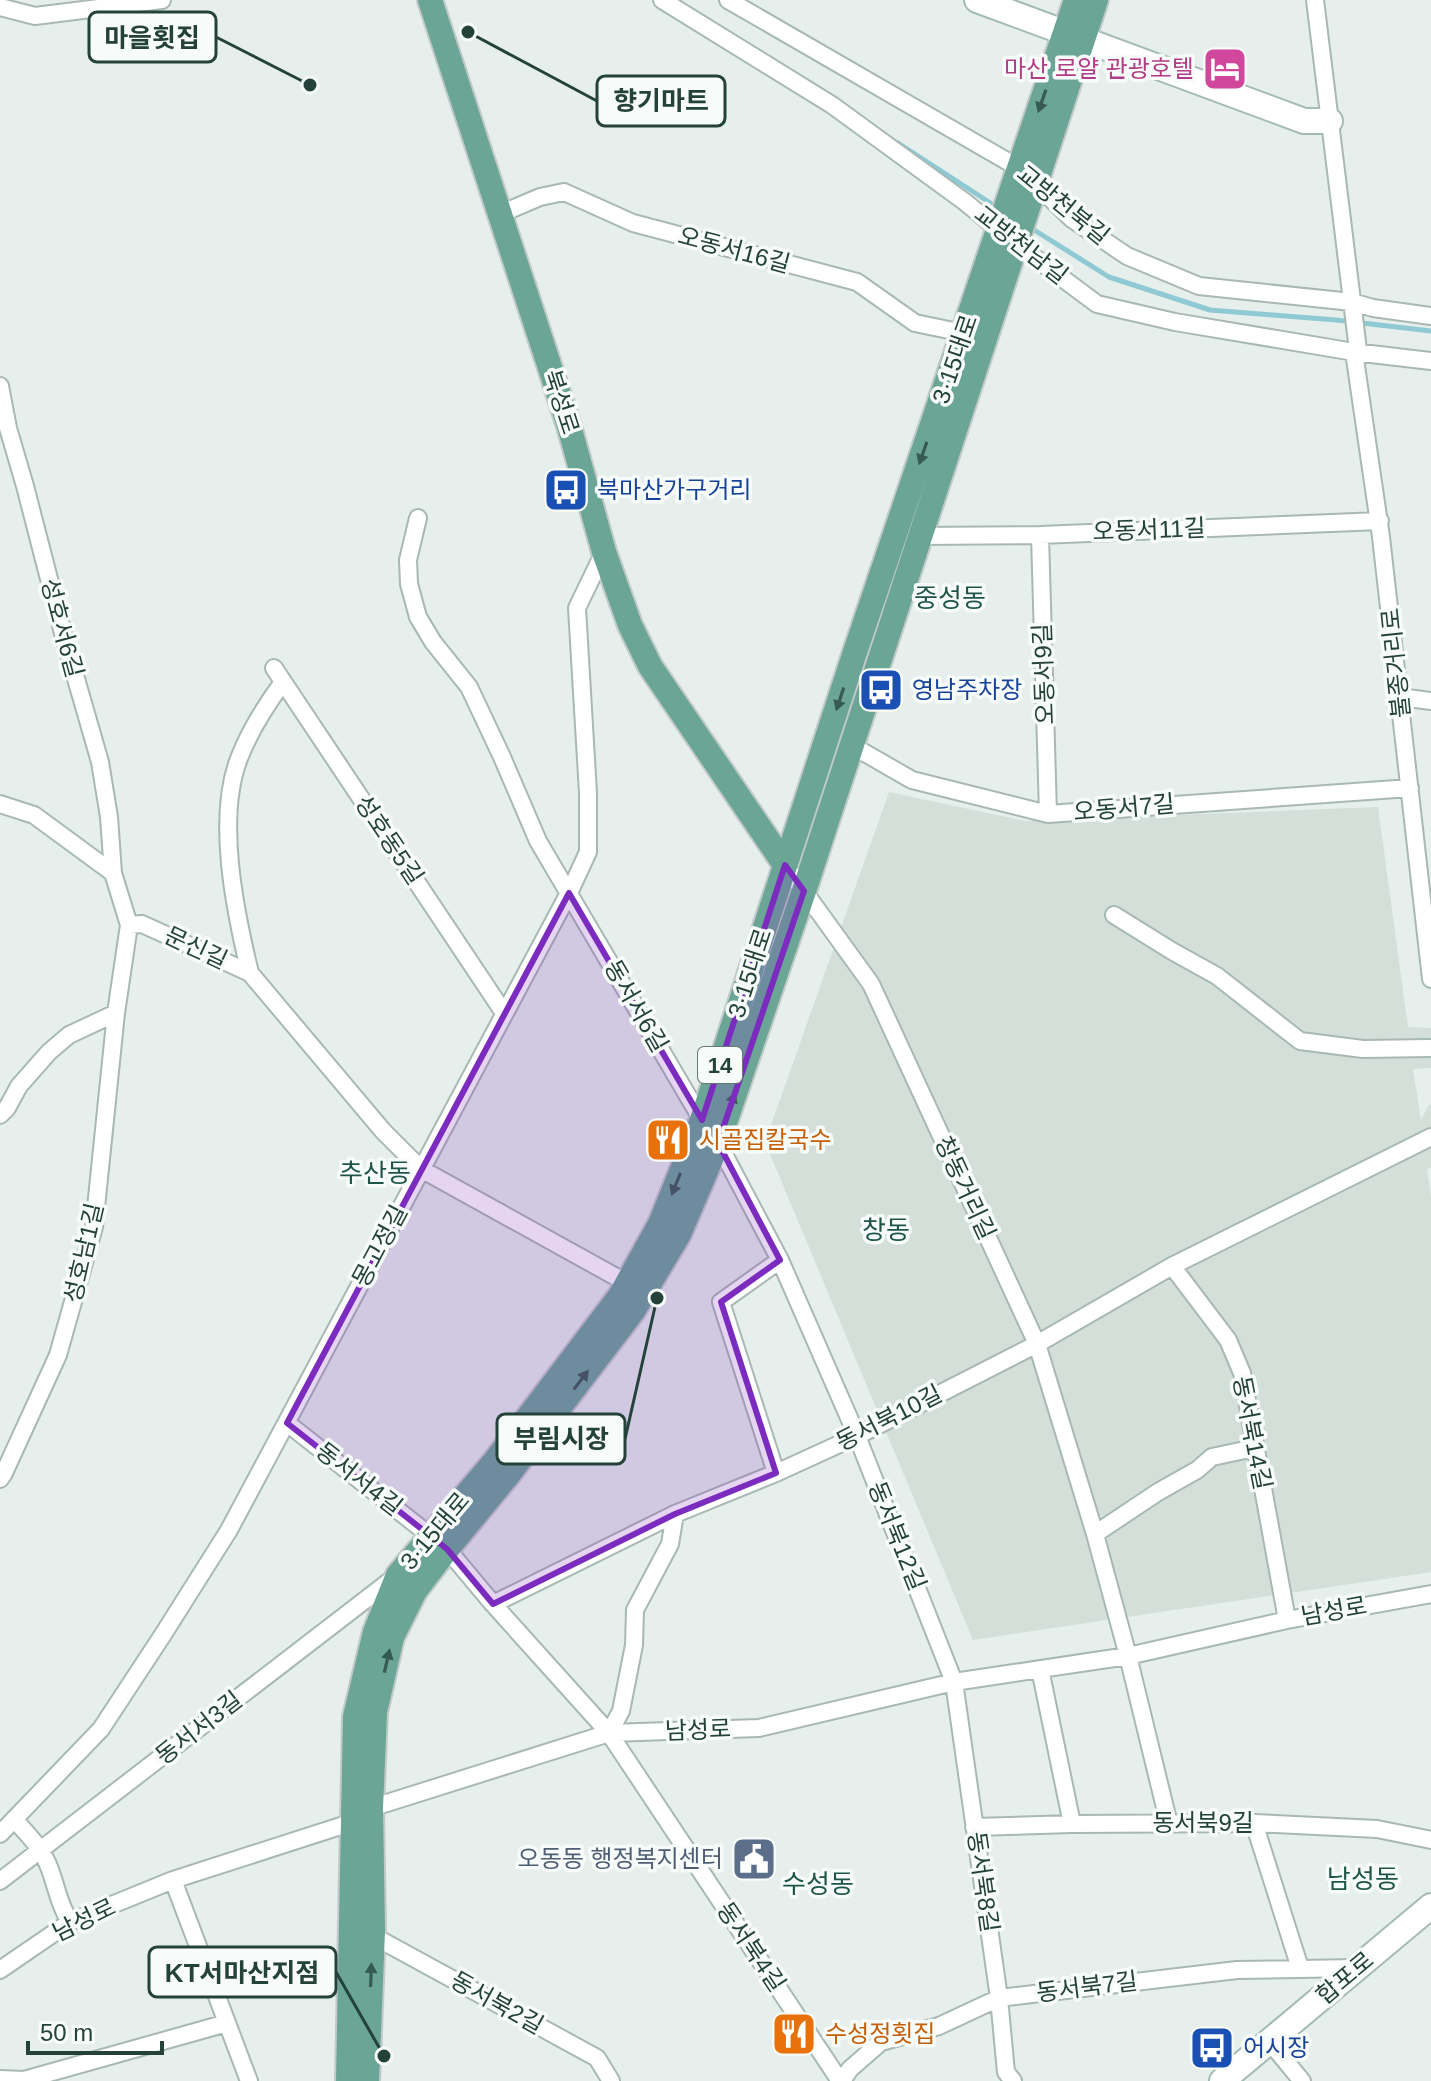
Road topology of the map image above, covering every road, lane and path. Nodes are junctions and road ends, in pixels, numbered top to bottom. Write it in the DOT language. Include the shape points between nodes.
graph roads {
  1 [pos="162,0"];
  2 [pos="430,0"];
  3 [pos="662,0"];
  4 [pos="728,0"];
  5 [pos="977,0"];
  6 [pos="1076,0"];
  7 [pos="1096,0"];
  8 [pos="1315,0"];
  9 [pos="0,7"];
  10 [pos="1074,35"];
  11 [pos="1330,121"];
  12 [pos="1027,176"];
  13 [pos="500,214"];
  14 [pos="1007,236"];
  15 [pos="1352,306"];
  16 [pos="1431,316"];
  17 [pos="963,333"];
  18 [pos="1356,351"];
  19 [pos="1431,361"];
  20 [pos="0,386"];
  21 [pos="418,518"];
  22 [pos="1380,521"];
  23 [pos="1040,535"];
  24 [pos="919,536"];
  25 [pos="604,552"];
  26 [pos="1400,697"];
  27 [pos="1431,701"];
  28 [pos="851,745"];
  29 [pos="1410,788"];
  30 [pos="0,804"];
  31 [pos="1048,814"];
  32 [pos="785,865"];
  33 [pos="113,873"];
  34 [pos="1425,875"];
  35 [pos="804,891"];
  36 [pos="569,893"];
  37 [pos="1114,915"];
  38 [pos="129,925"];
  39 [pos="250,973"];
  40 [pos="1431,979"];
  41 [pos="116,1013"];
  42 [pos="504,1013"];
  43 [pos="1431,1048"];
  44 [pos="2,1115"];
  45 [pos="702,1120"];
  46 [pos="1431,1137"];
  47 [pos="718,1143"];
  48 [pos="421,1169"];
  49 [pos="780,1260"];
  50 [pos="1172,1266"];
  51 [pos="627,1283"];
  52 [pos="1037,1344"];
  53 [pos="287,1423"];
  54 [pos="857,1436"];
  55 [pos="1254,1448"];
  56 [pos="1,1471"];
  57 [pos="776,1473"];
  58 [pos="675,1514"];
  59 [pos="1095,1534"];
  60 [pos="439,1541"];
  61 [pos="398,1575"];
  62 [pos="1431,1594"];
  63 [pos="493,1604"];
  64 [pos="1287,1620"];
  65 [pos="1128,1656"];
  66 [pos="1040,1669"];
  67 [pos="954,1682"];
  68 [pos="609,1733"];
  69 [pos="362,1815"];
  70 [pos="14,1819"];
  71 [pos="1254,1823"];
  72 [pos="1072,1824"];
  73 [pos="1169,1824"];
  74 [pos="974,1827"];
  75 [pos="0,1834"];
  76 [pos="1431,1840"];
  77 [pos="42,1851"];
  78 [pos="173,1880"];
  79 [pos="0,1881"];
  80 [pos="1431,1906"];
  81 [pos="70,1922"];
  82 [pos="362,1930"];
  83 [pos="1300,1968"];
  84 [pos="1357,1968"];
  85 [pos="0,1970"];
  86 [pos="999,1998"];
  87 [pos="227,2023"];
  88 [pos="1269,2041"];
  89 [pos="0,2079"];
  90 [pos="24,2080"];
  91 [pos="249,2081"];
  92 [pos="348,2081"];
  93 [pos="367,2081"];
  94 [pos="611,2081"];
  95 [pos="841,2081"];
  96 [pos="1013,2081"];
  97 [pos="1222,2081"];
  98 [pos="1302,2081"];
  1 -- 9 [label="street" via="35,16"];
  2 -- 13 [label="main road, 북성로"];
  3 -- 14 [label="street, 교방천남길" via="832,105"];
  4 -- 12 [label="street, 교방천북길"];
  5 -- 10 [label="street"];
  6 -- 10 [label="main road, 3·15대로 / 14"];
  7 -- 10 [label="main road, 3·15대로 / 14"];
  8 -- 11 [label="street"];
  10 -- 11 [label="street" via="1304,121"];
  10 -- 12 [label="main road, 3·15대로 / 14"];
  11 -- 15 [label="street"];
  12 -- 14 [label="main road, 3·15대로 / 14"];
  12 -- 15 [label="street, 교방천북길" via="1072,219 1127,256 1199,286"];
  13 -- 17 [label="street, 오동서16길" via="564,192 633,223 857,282 915,323"];
  13 -- 25 [label="main road, 북성로"];
  14 -- 17 [label="main road, 3·15대로 / 14"];
  14 -- 18 [label="street, 교방천남길" via="1097,304"];
  14 -- 24 [label="main road, 3·15대로 / 14"];
  15 -- 16 [label="street, 교방천북길"];
  15 -- 18 [label="street, 불종거리로"];
  17 -- 32 [label="main road, 3·15대로 / 14, one-way"];
  18 -- 19 [label="street, 교방천남길"];
  18 -- 22 [label="street, 불종거리로"];
  20 -- 33 [label="street, 성호서6길" via="100,762"];
  21 -- 36 [label="street, 동서서6길" via="408,560 418,617 469,687 538,841"];
  22 -- 23 [label="street, 오동서11길"];
  22 -- 26 [label="street, 불종거리로"];
  23 -- 24 [label="street, 오동서11길"];
  23 -- 31 [label="street, 오동서9길"];
  24 -- 28 [label="main road, 3·15대로 / 14"];
  25 -- 32 [label="main road, 북성로" via="650,666"];
  25 -- 36 [label="street, 몽고정길" via="577,608 588,852"];
  26 -- 27 [label="street"];
  26 -- 29 [label="street, 불종거리로"];
  28 -- 31 [label="street, 오동서7길" via="912,780"];
  28 -- 35 [label="main road, 3·15대로 / 14"];
  29 -- 31 [label="street, 오동서7길"];
  29 -- 34 [label="street, 불종거리로"];
  30 -- 33 [label="street" via="34,815"];
  32 -- 35 [label="street, 창동거리길"];
  32 -- 45 [label="main road, 3·15대로 / 14"];
  33 -- 38 [label="street, 성호서6길"];
  34 -- 40 [label="street, 불종거리로"];
  47 -- 35 [label="main road, 3·15대로 / 14, one-way"];
  35 -- 52 [label="street, 창동거리길" via="871,984"];
  36 -- 42 [label="street, 몽고정길"];
  36 -- 45 [label="street, 동서서6길"];
  37 -- 43 [label="street" via="1217,976 1300,1041 1363,1049"];
  38 -- 39 [label="street, 문신길" via="142,924"];
  38 -- 41 [label="street, 문신길"];
  39 -- 42 [label="street, 성호동5길" via="238,925 229,806 238,758 279,675"];
  39 -- 48 [label="street, 문신길"];
  41 -- 44 [label="street" via="59,1043 19,1086"];
  41 -- 56 [label="street, 성호남1길" via="94,1227 58,1355"];
  42 -- 48 [label="street, 몽고정길"];
  45 -- 51 [label="main road, 3·15대로 / 14, one-way" via="660,1224"];
  46 -- 50 [label="street, 동서북10길"];
  47 -- 49 [label="street, 동서북12길"];
  60 -- 47 [label="main road, 3·15대로 / 14, one-way" via="508,1475 633,1311 679,1234"];
  48 -- 51 [label="street, 문신길"];
  48 -- 53 [label="street, 몽고정길"];
  49 -- 54 [label="street, 동서북12길"];
  49 -- 57 [label="street" via="721,1302"];
  50 -- 52 [label="street, 동서북10길"];
  50 -- 55 [label="street, 동서북14길" via="1228,1340 1242,1373"];
  51 -- 60 [label="main road, 3·15대로 / 14"];
  52 -- 54 [label="street, 동서북10길"];
  52 -- 59 [label="street, 창동거리길"];
  53 -- 60 [label="street, 동서서4길"];
  53 -- 70 [label="street, 몽고정길" via="229,1530 101,1729"];
  54 -- 57 [label="street, 동서북10길"];
  54 -- 67 [label="street, 동서북12길"];
  55 -- 59 [label="street" via="1212,1457"];
  55 -- 64 [label="street, 동서북14길"];
  57 -- 58 [label="street, 동서북10길"];
  58 -- 63 [label="street, 동서북10길"];
  58 -- 68 [label="street" via="670,1544 635,1610 621,1711"];
  59 -- 65 [label="street, 창동거리길"];
  60 -- 61 [label="main road, 3·15대로 / 14"];
  60 -- 63 [label="street, 동서서4길"];
  69 -- 60 [label="main road, 3·15대로 / 14, one-way" via="375,1712 392,1637"];
  61 -- 69 [label="main road, 3·15대로 / 14" via="375,1632 355,1717"];
  61 -- 77 [label="street, 동서서3길"];
  62 -- 64 [label="street, 남성로"];
  63 -- 68 [label="street"];
  64 -- 65 [label="street, 남성로"];
  65 -- 66 [label="street, 남성로"];
  65 -- 73 [label="street, 창동거리길"];
  66 -- 67 [label="street, 남성로"];
  66 -- 72 [label="street"];
  67 -- 68 [label="street, 남성로" via="759,1728"];
  67 -- 74 [label="street, 동서북8길"];
  68 -- 69 [label="street, 남성로"];
  68 -- 95 [label="street, 동서북4길"];
  69 -- 78 [label="street, 남성로"];
  69 -- 82 [label="main road, 3·15대로 / 14"];
  70 -- 75 [label="street, 몽고정길"];
  70 -- 77 [label="street"];
  71 -- 73 [label="street, 동서북9길"];
  71 -- 76 [label="street, 동서북9길" via="1377,1829"];
  71 -- 83 [label="street"];
  72 -- 73 [label="street, 동서북9길"];
  72 -- 74 [label="street, 동서북9길"];
  74 -- 86 [label="street, 동서북8길"];
  77 -- 79 [label="street, 동서서3길"];
  77 -- 81 [label="street"];
  78 -- 81 [label="street, 남성로"];
  78 -- 87 [label="street"];
  80 -- 84 [label="street, 합포로"];
  81 -- 85 [label="street, 남성로"];
  82 -- 92 [label="main road, 3·15대로 / 14"];
  93 -- 82 [label="main road, 3·15대로 / 14, one-way"];
  82 -- 94 [label="street, 동서북2길" via="597,2058"];
  83 -- 84 [label="street, 동서북7길"];
  83 -- 86 [label="street, 동서북7길" via="1237,1970"];
  84 -- 88 [label="street, 합포로"];
  86 -- 95 [label="street, 동서북7길" via="939,2026 881,2042"];
  86 -- 96 [label="street, 동서북8길" via="1006,2072"];
  87 -- 90 [label="street"];
  87 -- 91 [label="street"];
  88 -- 97 [label="street, 합포로"];
  88 -- 98 [label="street"];
  89 -- 90 [label="street"];
}
